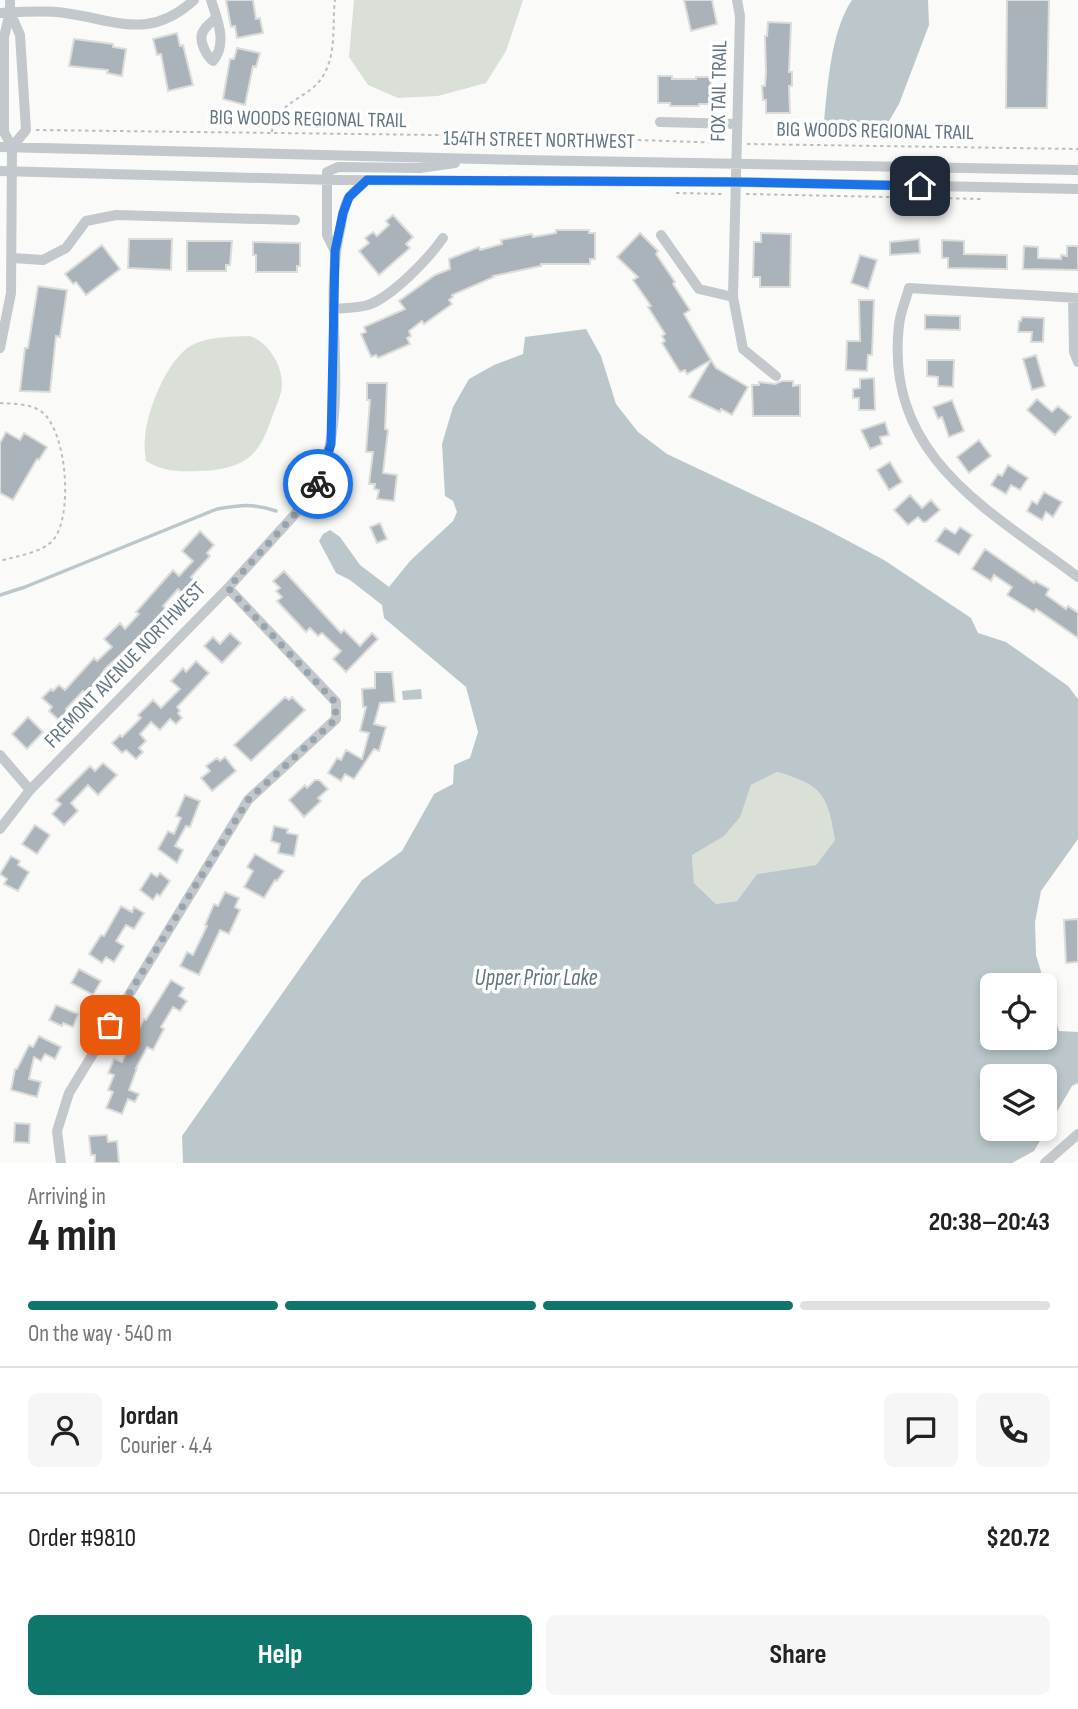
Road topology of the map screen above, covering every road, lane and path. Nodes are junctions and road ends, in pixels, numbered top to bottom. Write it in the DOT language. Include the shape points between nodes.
graph roads {
  1 [pos="10,0"];
  2 [pos="194,0"];
  3 [pos="211,0"];
  4 [pos="335,0"];
  5 [pos="737,0"];
  6 [pos="5,13"];
  7 [pos="216,18"];
  8 [pos="660,122"];
  9 [pos="737,124"];
  10 [pos="26,130"];
  11 [pos="272,132"];
  12 [pos="737,144"];
  13 [pos="6,147"];
  14 [pos="1078,149"];
  15 [pos="486,159"];
  16 [pos="737,163"];
  17 [pos="1078,170"];
  18 [pos="0,171"];
  19 [pos="12,172"];
  20 [pos="326,180"];
  21 [pos="367,180"];
  22 [pos="736,182"];
  23 [pos="1078,189"];
  24 [pos="295,220"];
  25 [pos="661,235"];
  26 [pos="443,238"];
  27 [pos="335,251"];
  28 [pos="13,258"];
  29 [pos="6,293"];
  30 [pos="733,297"];
  31 [pos="1075,298"];
  32 [pos="335,309"];
  33 [pos="0,348"];
  34 [pos="1078,362"];
  35 [pos="776,376"];
  36 [pos="0,403"];
  37 [pos="0,561"];
  38 [pos="1078,577"];
  39 [pos="228,588"];
  40 [pos="0,755"];
  41 [pos="30,790"];
  42 [pos="0,829"];
  43 [pos="1078,1134"];
  44 [pos="61,1163"];
  45 [pos="1045,1163"];
  1 -- 6 [label="street"];
  2 -- 6 [label="street" via="179,13 137,25 56,12"];
  3 -- 7 [label="street"];
  4 -- 11 [label="path" via="335,33 327,69 321,80 279,115"];
  5 -- 9 [label="street, FOX TAIL TRAIL"];
  6 -- 10 [label="street" via="20,35"];
  6 -- 13 [label="street"];
  8 -- 9 [label="street"];
  9 -- 12 [label="street, FOX TAIL TRAIL"];
  10 -- 11 [label="path, BIG WOODS REGIONAL TRAIL"];
  10 -- 13 [label="street"];
  11 -- 12 [label="path, BIG WOODS REGIONAL TRAIL"];
  12 -- 14 [label="path, BIG WOODS REGIONAL TRAIL"];
  12 -- 16 [label="street, FOX TAIL TRAIL"];
  13 -- 15 [label="street, 154TH STREET NORTHWEST"];
  13 -- 19 [label="street"];
  15 -- 16 [label="street, 154TH STREET NORTHWEST"];
  15 -- 20 [label="street" via="420,168 338,167 327,172"];
  16 -- 17 [label="street, 154TH STREET NORTHWEST"];
  16 -- 22 [label="street, FOX TAIL TRAIL"];
  18 -- 19 [label="street, 154TH STREET NORTHWEST"];
  19 -- 20 [label="street, 154TH STREET NORTHWEST"];
  19 -- 28 [label="street"];
  20 -- 21 [label="street, 154TH STREET NORTHWEST"];
  20 -- 27 [label="street, FREMONT AVENUE NORTHWEST" via="327,235"];
  21 -- 22 [label="street, 154TH STREET NORTHWEST"];
  21 -- 27 [label="street, FREMONT AVENUE NORTHWEST" via="349,197"];
  22 -- 23 [label="street, 154TH STREET NORTHWEST"];
  22 -- 30 [label="street, FOX TAIL TRAIL"];
  24 -- 28 [label="street" via="116,215 86,222 66,248 43,260"];
  25 -- 30 [label="street" via="699,289"];
  26 -- 32 [label="street" via="398,286 369,305"];
  27 -- 32 [label="street, FREMONT AVENUE NORTHWEST"];
  28 -- 29 [label="street"];
  29 -- 33 [label="street"];
  30 -- 35 [label="street, FOX TAIL TRAIL" via="743,349"];
  31 -- 34 [label="street" via="1074,352"];
  31 -- 38 [label="street" via="909,288 899,323 898,366 908,414 938,465 966,494"];
  32 -- 39 [label="street, FREMONT AVENUE NORTHWEST" via="332,433 327,461 306,502"];
  36 -- 37 [label="path" via="28,405 42,412 56,430 65,462 61,528 52,541"];
  39 -- 41 [label="street, FREMONT AVENUE NORTHWEST"];
  39 -- 44 [label="street" via="335,702 336,719 248,800 69,1093 57,1131"];
  40 -- 41 [label="street"];
  41 -- 42 [label="street, FREMONT AVENUE NORTHWEST"];
  43 -- 45 [label="street"];
}
